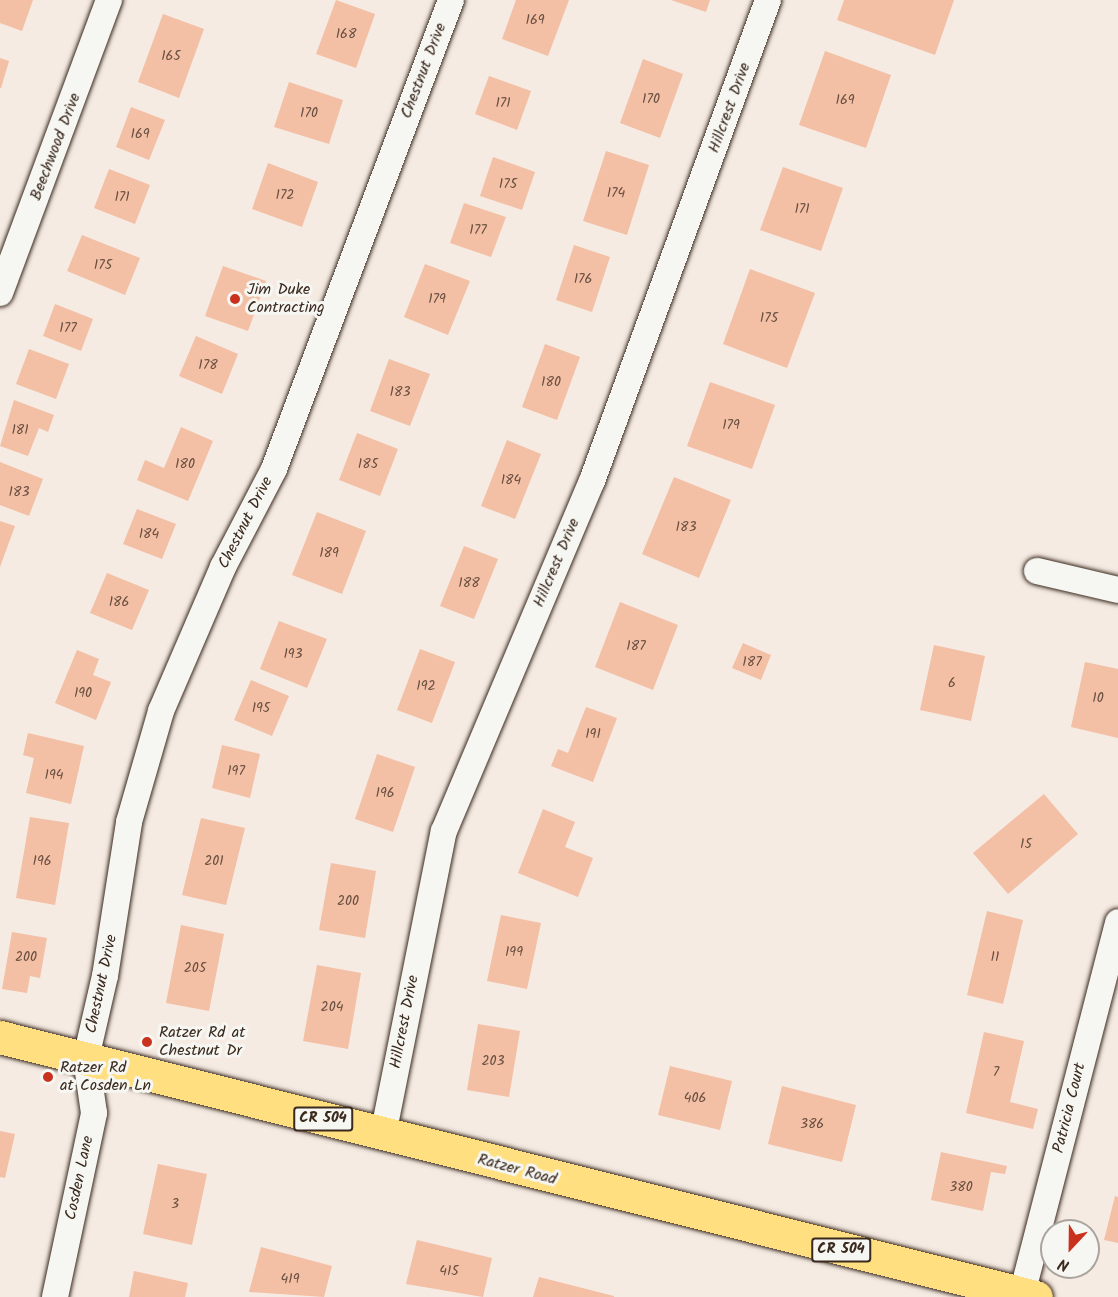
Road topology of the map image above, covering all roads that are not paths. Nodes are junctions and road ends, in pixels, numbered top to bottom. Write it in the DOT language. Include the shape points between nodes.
graph roads {
  1 [pos="109,0"];
  2 [pos="451,0"];
  3 [pos="768,0"];
  4 [pos="0,293"];
  5 [pos="1037,572"];
  6 [pos="1118,590"];
  7 [pos="1118,922"];
  8 [pos="0,1037"];
  9 [pos="86,1058"];
  10 [pos="383,1135"];
  11 [pos="1029,1295"];
  12 [pos="55,1297"];
  1 -- 4 [label="street, Beechwood Drive"];
  2 -- 9 [label="street, Chestnut Drive" via="274,469 223,567 161,711 129,822 105,976"];
  3 -- 10 [label="street, Hillcrest Drive" via="592,481 444,831"];
  5 -- 6 [label="street"];
  7 -- 11 [label="street, Patricia Court"];
  8 -- 9 [label="main road, Ratzer Road / CR 504"];
  9 -- 10 [label="main road, Ratzer Road / CR 504"];
  9 -- 12 [label="street, Cosden Lane" via="94,1113"];
  10 -- 11 [label="main road, Ratzer Road / CR 504"];
}
